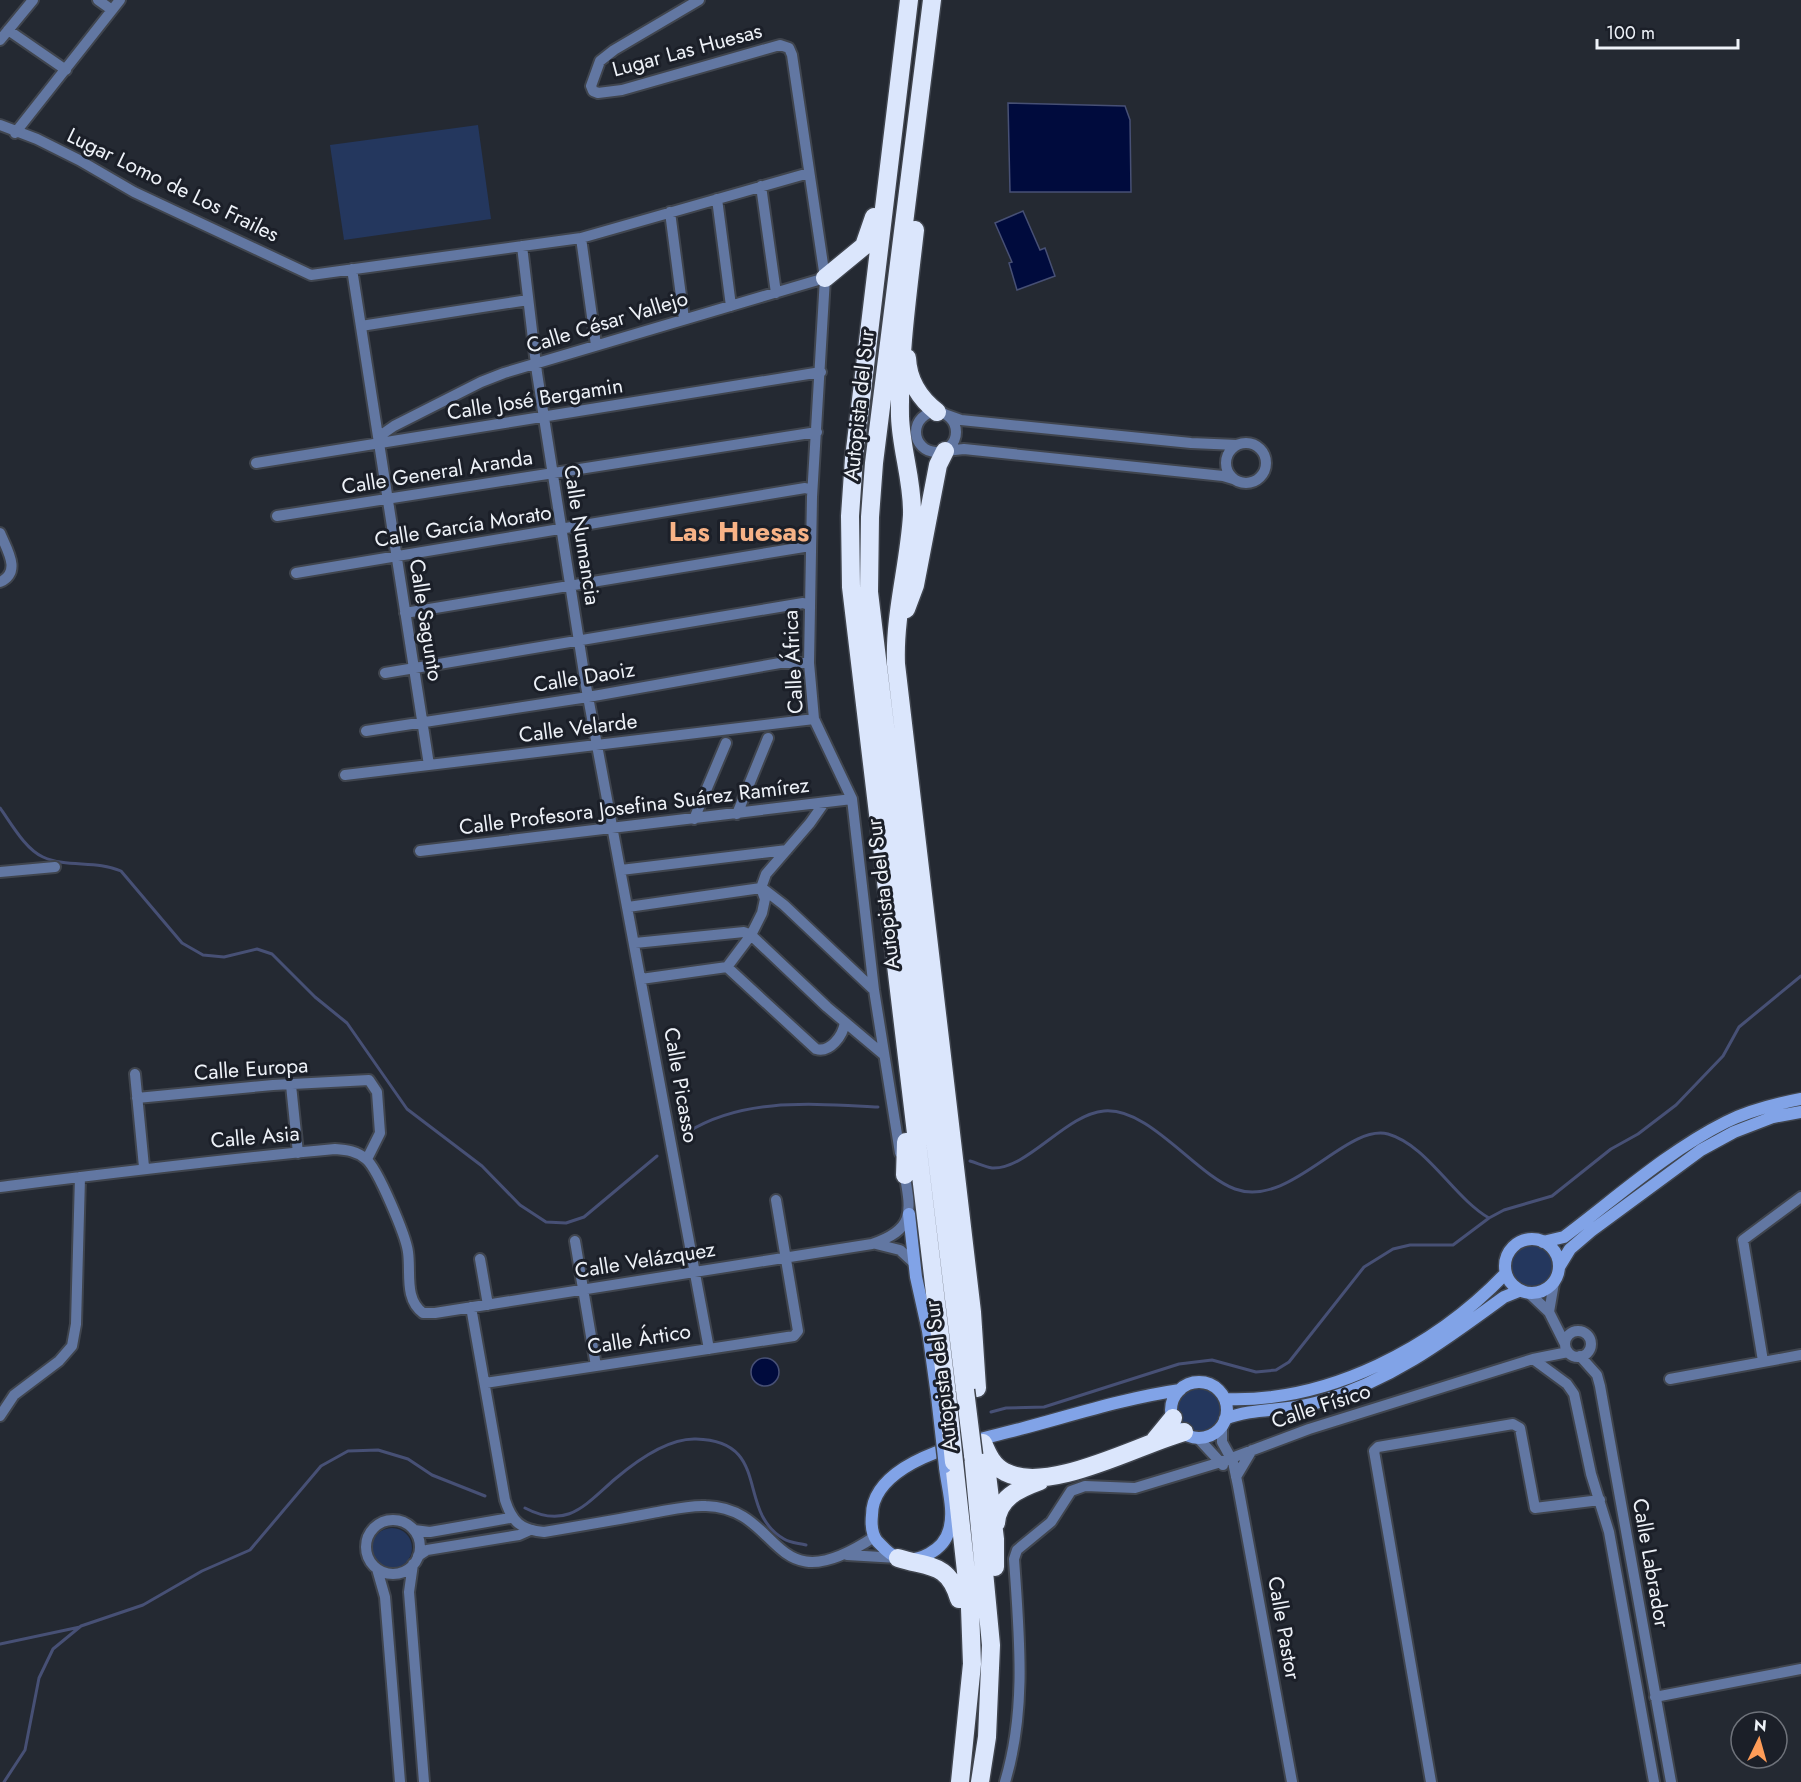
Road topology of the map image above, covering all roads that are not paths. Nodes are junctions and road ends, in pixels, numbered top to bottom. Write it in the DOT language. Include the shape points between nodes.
graph roads {
  1 [pos="33,0"];
  2 [pos="98,0"];
  3 [pos="120,0"];
  4 [pos="699,0"];
  5 [pos="909,0"];
  6 [pos="932,0"];
  7 [pos="112,10"];
  8 [pos="8,30"];
  9 [pos="0,40"];
  10 [pos="792,55"];
  11 [pos="66,70"];
  12 [pos="0,125"];
  13 [pos="15,133"];
  14 [pos="913,160"];
  15 [pos="809,173"];
  16 [pos="761,186"];
  17 [pos="717,199"];
  18 [pos="670,212"];
  19 [pos="581,238"];
  20 [pos="522,246"];
  21 [pos="352,269"];
  22 [pos="825,278"];
  23 [pos="776,293"];
  24 [pos="528,300"];
  25 [pos="731,306"];
  26 [pos="905,313"];
  27 [pos="684,319"];
  28 [pos="361,326"];
  29 [pos="596,345"];
  30 [pos="536,364"];
  31 [pos="821,372"];
  32 [pos="942,414"];
  33 [pos="375,417"];
  34 [pos="544,418"];
  35 [pos="407,420"];
  36 [pos="393,426"];
  37 [pos="817,432"];
  38 [pos="407,439"];
  39 [pos="379,443"];
  40 [pos="1237,445"];
  41 [pos="945,451"];
  42 [pos="256,463"];
  43 [pos="552,474"];
  44 [pos="1233,479"];
  45 [pos="812,490"];
  46 [pos="386,499"];
  47 [pos="277,516"];
  48 [pos="561,530"];
  49 [pos="0,533"];
  50 [pos="810,546"];
  51 [pos="396,556"];
  52 [pos="296,573"];
  53 [pos="0,582"];
  54 [pos="570,585"];
  55 [pos="809,605"];
  56 [pos="405,613"];
  57 [pos="579,640"];
  58 [pos="809,663"];
  59 [pos="896,664"];
  60 [pos="414,668"];
  61 [pos="384,673"];
  62 [pos="588,697"];
  63 [pos="814,719"];
  64 [pos="422,722"];
  65 [pos="366,731"];
  66 [pos="768,738"];
  67 [pos="726,743"];
  68 [pos="597,746"];
  69 [pos="429,765"];
  70 [pos="345,775"];
  71 [pos="852,799"];
  72 [pos="824,803"];
  73 [pos="736,814"];
  74 [pos="694,819"];
  75 [pos="613,829"];
  76 [pos="420,850"];
  77 [pos="787,850"];
  78 [pos="55,867"];
  79 [pos="621,870"];
  80 [pos="0,872"];
  81 [pos="761,888"];
  82 [pos="628,907"];
  83 [pos="751,935"];
  84 [pos="635,943"];
  85 [pos="726,967"];
  86 [pos="641,979"];
  87 [pos="874,990"];
  88 [pos="845,1022"];
  89 [pos="861,1036"];
  90 [pos="840,1037"];
  91 [pos="903,1039"];
  92 [pos="884,1055"];
  93 [pos="135,1074"];
  94 [pos="291,1085"];
  95 [pos="137,1098"];
  96 [pos="1801,1099"];
  97 [pos="1801,1112"];
  98 [pos="907,1140"];
  99 [pos="298,1153"];
  100 [pos="367,1159"];
  101 [pos="144,1167"];
  102 [pos="905,1175"];
  103 [pos="80,1177"];
  104 [pos="0,1187"];
  105 [pos="1801,1197"];
  106 [pos="776,1200"];
  107 [pos="909,1214"];
  108 [pos="575,1241"];
  109 [pos="1543,1242"];
  110 [pos="872,1244"];
  111 [pos="786,1257"];
  112 [pos="480,1259"];
  113 [pos="914,1263"];
  114 [pos="1559,1268"];
  115 [pos="696,1272"];
  116 [pos="1505,1274"];
  117 [pos="1554,1282"];
  118 [pos="584,1289"];
  119 [pos="1524,1292"];
  120 [pos="488,1305"];
  121 [pos="471,1307"];
  122 [pos="1549,1312"];
  123 [pos="1554,1323"];
  124 [pos="928,1331"];
  125 [pos="1575,1331"];
  126 [pos="709,1348"];
  127 [pos="1567,1348"];
  128 [pos="1801,1355"];
  129 [pos="1580,1356"];
  130 [pos="1533,1359"];
  131 [pos="1763,1361"];
  132 [pos="596,1366"];
  133 [pos="1670,1379"];
  134 [pos="486,1387"];
  135 [pos="971,1389"];
  136 [pos="1180,1390"];
  137 [pos="942,1395"];
  138 [pos="1139,1396"];
  139 [pos="1225,1399"];
  140 [pos="0,1416"];
  141 [pos="1224,1422"];
  142 [pos="1181,1424"];
  143 [pos="980,1449"];
  144 [pos="1252,1450"];
  145 [pos="1226,1460"];
  146 [pos="950,1464"];
  147 [pos="1055,1475"];
  148 [pos="1236,1479"];
  149 [pos="1600,1500"];
  150 [pos="951,1516"];
  151 [pos="510,1518"];
  152 [pos="414,1530"];
  153 [pos="528,1531"];
  154 [pos="874,1537"];
  155 [pos="995,1539"];
  156 [pos="847,1555"];
  157 [pos="898,1558"];
  158 [pos="415,1560"];
  159 [pos="377,1569"];
  160 [pos="395,1573"];
  161 [pos="409,1592"];
  162 [pos="385,1597"];
  163 [pos="959,1599"];
  164 [pos="989,1611"];
  165 [pos="1801,1669"];
  166 [pos="1655,1697"];
  167 [pos="400,1782"];
  168 [pos="424,1782"];
  169 [pos="958,1782"];
  170 [pos="980,1782"];
  171 [pos="1005,1782"];
  172 [pos="1292,1782"];
  173 [pos="1431,1782"];
  174 [pos="1654,1782"];
  175 [pos="1671,1782"];
  1 -- 8 [label="street"];
  2 -- 7 [label="street"];
  3 -- 7 [label="street"];
  4 -- 10 [label="street, Lugar Las Huesas" via="600,61 593,91 622,90 780,45 789,48"];
  5 -- 22 [label="highway" via="892,61 874,225 864,246"];
  5 -- 91 [label="highway, Autopista del Sur" via="850,516 850,587"];
  6 -- 14 [label="highway, Autopista del Sur"];
  7 -- 11 [label="street"];
  8 -- 9 [label="street"];
  8 -- 11 [label="street"];
  10 -- 15 [label="street, Calle África"];
  11 -- 13 [label="street"];
  12 -- 13 [label="street, Lugar Lomo de Los Frailes"];
  13 -- 21 [label="street, Lugar Lomo de Los Frailes" via="37,139 134,192 311,275"];
  14 -- 26 [label="highway" via="915,223"];
  14 -- 135 [label="highway, Autopista del Sur" via="874,463 869,592"];
  15 -- 16 [label="street"];
  15 -- 22 [label="street, Calle África"];
  16 -- 17 [label="street"];
  16 -- 23 [label="street"];
  17 -- 18 [label="street"];
  17 -- 25 [label="street"];
  18 -- 19 [label="street"];
  18 -- 27 [label="street"];
  19 -- 20 [label="street"];
  19 -- 29 [label="street"];
  20 -- 21 [label="street"];
  20 -- 24 [label="street, Calle Numancia"];
  21 -- 28 [label="street, Calle Sagunto"];
  22 -- 23 [label="street, Calle César Vallejo"];
  22 -- 31 [label="street, Calle África"];
  23 -- 25 [label="street, Calle César Vallejo"];
  24 -- 28 [label="street"];
  24 -- 30 [label="street, Calle Numancia"];
  25 -- 27 [label="street, Calle César Vallejo"];
  26 -- 32 [label="highway" via="908,363 915,387 926,403"];
  26 -- 59 [label="highway" via="900,418 911,483 912,517 896,634"];
  27 -- 29 [label="street, Calle César Vallejo"];
  28 -- 33 [label="street, Calle Sagunto"];
  29 -- 30 [label="street, Calle César Vallejo"];
  30 -- 34 [label="street, Calle Numancia"];
  30 -- 35 [label="street, Calle César Vallejo" via="481,382"];
  31 -- 34 [label="street, Calle José Bergamin"];
  31 -- 37 [label="street, Calle África"];
  32 -- 40 [label="street" via="961,420"];
  32 -- 41 [label="street" via="955,424 956,436"];
  32 -- 41 [label="street" via="930,413 920,420 916,433 921,446 932,452"];
  33 -- 36 [label="street"];
  33 -- 39 [label="street, Calle Sagunto"];
  34 -- 38 [label="street, Calle José Bergamin"];
  34 -- 43 [label="street, Calle Numancia"];
  35 -- 36 [label="street, Calle César Vallejo"];
  35 -- 38 [label="street" via="402,432"];
  36 -- 39 [label="street, Calle César Vallejo"];
  37 -- 43 [label="street, Calle General Aranda"];
  37 -- 45 [label="street, Calle África"];
  38 -- 39 [label="street, Calle José Bergamin"];
  39 -- 42 [label="street, Calle José Bergamin"];
  39 -- 46 [label="street, Calle Sagunto"];
  40 -- 44 [label="street" via="1225,461"];
  40 -- 44 [label="street" via="1256,445 1266,462 1258,480 1246,484"];
  41 -- 44 [label="street" via="964,449"];
  41 -- 59 [label="highway" via="938,465"];
  43 -- 46 [label="street, Calle General Aranda"];
  43 -- 48 [label="street, Calle Numancia"];
  45 -- 48 [label="street, Calle García Morato" via="805,488"];
  45 -- 50 [label="street, Calle África"];
  46 -- 47 [label="street, Calle General Aranda"];
  46 -- 51 [label="street, Calle Sagunto"];
  48 -- 51 [label="street, Calle García Morato"];
  48 -- 54 [label="street, Calle Numancia"];
  49 -- 53 [label="street" via="12,562 12,571"];
  50 -- 54 [label="street"];
  50 -- 55 [label="street, Calle África"];
  51 -- 52 [label="street, Calle García Morato"];
  51 -- 56 [label="street, Calle Sagunto"];
  54 -- 56 [label="street"];
  54 -- 57 [label="street, Calle Numancia"];
  55 -- 57 [label="street"];
  55 -- 58 [label="street, Calle África"];
  56 -- 60 [label="street, Calle Sagunto"];
  57 -- 60 [label="street"];
  57 -- 62 [label="street, Calle Numancia"];
  58 -- 62 [label="street, Calle Daoiz" via="780,663"];
  58 -- 63 [label="street, Calle África"];
  59 -- 135 [label="highway" via="972,1312"];
  60 -- 61 [label="street"];
  60 -- 64 [label="street, Calle Sagunto"];
  62 -- 64 [label="street, Calle Daoiz"];
  62 -- 68 [label="street, Calle Numancia"];
  63 -- 68 [label="street, Calle Velarde"];
  63 -- 71 [label="street, Calle África"];
  64 -- 65 [label="street, Calle Daoiz"];
  64 -- 69 [label="street, Calle Sagunto"];
  66 -- 73 [label="street"];
  67 -- 74 [label="street"];
  68 -- 69 [label="street, Calle Velarde"];
  68 -- 75 [label="street, Calle Numancia"];
  69 -- 70 [label="street, Calle Velarde"];
  71 -- 72 [label="street, Calle Profesora Josefina Suárez Ramírez"];
  71 -- 87 [label="street, Calle África"];
  72 -- 73 [label="street, Calle Profesora Josefina Suárez Ramírez"];
  72 -- 77 [label="street"];
  73 -- 74 [label="street, Calle Profesora Josefina Suárez Ramírez"];
  74 -- 75 [label="street, Calle Profesora Josefina Suárez Ramírez"];
  75 -- 76 [label="street, Calle Profesora Josefina Suárez Ramírez"];
  75 -- 79 [label="street, Calle Picasso"];
  77 -- 79 [label="street"];
  77 -- 81 [label="street" via="766,874"];
  78 -- 80 [label="street"];
  79 -- 82 [label="street, Calle Picasso"];
  81 -- 82 [label="street"];
  81 -- 83 [label="street" via="765,899"];
  81 -- 87 [label="street"];
  82 -- 84 [label="street, Calle Picasso"];
  83 -- 84 [label="street" via="744,932"];
  83 -- 85 [label="street"];
  83 -- 88 [label="street"];
  84 -- 86 [label="street, Calle Picasso"];
  85 -- 86 [label="street"];
  85 -- 90 [label="street" via="816,1049 822,1051"];
  86 -- 115 [label="street, Calle Picasso"];
  87 -- 92 [label="street, Calle África"];
  88 -- 89 [label="street"];
  88 -- 90 [label="street"];
  89 -- 90 [label="street"];
  89 -- 92 [label="street"];
  91 -- 98 [label="highway"];
  91 -- 137 [label="highway, Autopista del Sur"];
  92 -- 102 [label="street, Calle África"];
  93 -- 95 [label="street"];
  94 -- 95 [label="street, Calle Europa"];
  94 -- 99 [label="street"];
  94 -- 100 [label="street, Calle Europa" via="369,1080 377,1092 380,1133"];
  95 -- 101 [label="street"];
  96 -- 109 [label="street" via="1764,1107 1727,1122 1692,1142 1564,1237"];
  97 -- 114 [label="street" via="1773,1117 1701,1150 1591,1231 1570,1249"];
  98 -- 102 [label="highway"];
  98 -- 124 [label="highway"];
  99 -- 100 [label="street, Calle Asia" via="347,1150"];
  99 -- 101 [label="street, Calle Asia"];
  100 -- 121 [label="street, Calle Velázquez" via="405,1238 412,1301 423,1313"];
  101 -- 103 [label="street, Calle Asia"];
  102 -- 107 [label="street, Calle África"];
  103 -- 104 [label="street, Calle Asia"];
  103 -- 140 [label="street" via="72,1346 59,1361 14,1395"];
  105 -- 131 [label="street" via="1743,1240"];
  106 -- 111 [label="street"];
  107 -- 110 [label="street, Calle Velázquez" via="893,1237"];
  107 -- 113 [label="street"];
  108 -- 118 [label="street"];
  109 -- 114 [label="street" via="1558,1257"];
  109 -- 116 [label="street" via="1526,1240 1511,1249 1506,1256"];
  110 -- 111 [label="street, Calle Velázquez"];
  110 -- 113 [label="street, Calle Velázquez" via="900,1250"];
  111 -- 115 [label="street, Calle Velázquez"];
  111 -- 126 [label="street, Calle Ártico" via="798,1332 794,1336"];
  112 -- 120 [label="street"];
  113 -- 124 [label="street"];
  114 -- 117 [label="street"];
  115 -- 118 [label="street, Calle Velázquez"];
  115 -- 126 [label="street, Calle Picasso"];
  116 -- 119 [label="street" via="1510,1283"];
  116 -- 139 [label="street" via="1487,1293 1419,1342 1354,1377 1279,1398"];
  117 -- 119 [label="street" via="1541,1292"];
  117 -- 122 [label="street"];
  118 -- 120 [label="street, Calle Velázquez"];
  118 -- 132 [label="street"];
  119 -- 122 [label="street"];
  119 -- 141 [label="street" via="1504,1297 1400,1370 1359,1389 1284,1410 1240,1413"];
  120 -- 121 [label="street, Calle Velázquez"];
  121 -- 134 [label="street"];
  122 -- 123 [label="street"];
  123 -- 125 [label="street"];
  123 -- 127 [label="street"];
  124 -- 137 [label="street"];
  125 -- 127 [label="street" via="1568,1336"];
  125 -- 129 [label="street" via="1583,1332 1591,1341 1589,1350"];
  126 -- 132 [label="street, Calle Ártico"];
  127 -- 129 [label="street"];
  127 -- 130 [label="street, Calle Físico"];
  128 -- 131 [label="street"];
  129 -- 166 [label="street, Calle Labrador" via="1597,1375 1600,1386"];
  130 -- 144 [label="street, Calle Físico"];
  130 -- 149 [label="street" via="1567,1384 1574,1394"];
  131 -- 133 [label="street"];
  132 -- 134 [label="street, Calle Ártico"];
  134 -- 151 [label="street"];
  135 -- 143 [label="highway, Autopista del Sur, bridge"];
  136 -- 138 [label="street"];
  136 -- 139 [label="street" via="1187,1384 1205,1383"];
  136 -- 142 [label="street"];
  137 -- 146 [label="highway, Autopista del Sur, bridge"];
  138 -- 142 [label="street" via="1156,1399"];
  138 -- 154 [label="street" via="926,1456 888,1480 877,1493 872,1507"];
  139 -- 141 [label="street"];
  141 -- 142 [label="street" via="1212,1434"];
  141 -- 145 [label="street, Calle Pastor" via="1222,1442"];
  142 -- 145 [label="street, Calle Pastor"];
  142 -- 147 [label="highway" via="1107,1462"];
  143 -- 147 [label="highway" via="1006,1473 1021,1477"];
  143 -- 155 [label="highway"];
  143 -- 164 [label="highway, Autopista del Sur"];
  144 -- 145 [label="street, Calle Físico"];
  144 -- 148 [label="street"];
  145 -- 148 [label="street, Calle Pastor"];
  145 -- 171 [label="street, Calle Físico" via="1135,1488 1085,1486 1071,1491 1051,1522 1017,1551 1014,1559 1022,1668"];
  146 -- 150 [label="street"];
  146 -- 169 [label="highway, Autopista del Sur" via="970,1608 972,1664"];
  147 -- 155 [label="highway" via="1004,1500 997,1514"];
  148 -- 172 [label="street, Calle Pastor"];
  149 -- 173 [label="street" via="1535,1508 1520,1428 1513,1424 1378,1447 1374,1451"];
  149 -- 174 [label="street" via="1610,1532"];
  150 -- 157 [label="street" via="947,1537 933,1552 918,1558"];
  150 -- 163 [label="highway"];
  151 -- 152 [label="street" via="430,1532"];
  151 -- 153 [label="street"];
  152 -- 158 [label="street" via="418,1538"];
  152 -- 159 [label="street" via="407,1524 388,1520 372,1530 367,1556"];
  153 -- 156 [label="street" via="544,1532 707,1506 735,1513 789,1557 801,1562"];
  153 -- 158 [label="street" via="427,1550"];
  154 -- 156 [label="street"];
  154 -- 157 [label="street"];
  155 -- 164 [label="highway"];
  156 -- 157 [label="street"];
  157 -- 163 [label="highway" via="941,1569 955,1585"];
  158 -- 160 [label="street"];
  158 -- 161 [label="street"];
  159 -- 160 [label="street"];
  159 -- 162 [label="street"];
  160 -- 161 [label="street"];
  160 -- 162 [label="street"];
  161 -- 168 [label="street"];
  162 -- 167 [label="street"];
  163 -- 169 [label="highway" via="962,1649"];
  164 -- 170 [label="highway, Autopista del Sur" via="989,1711"];
  165 -- 166 [label="street"];
  166 -- 175 [label="street, Calle Labrador"];
}
